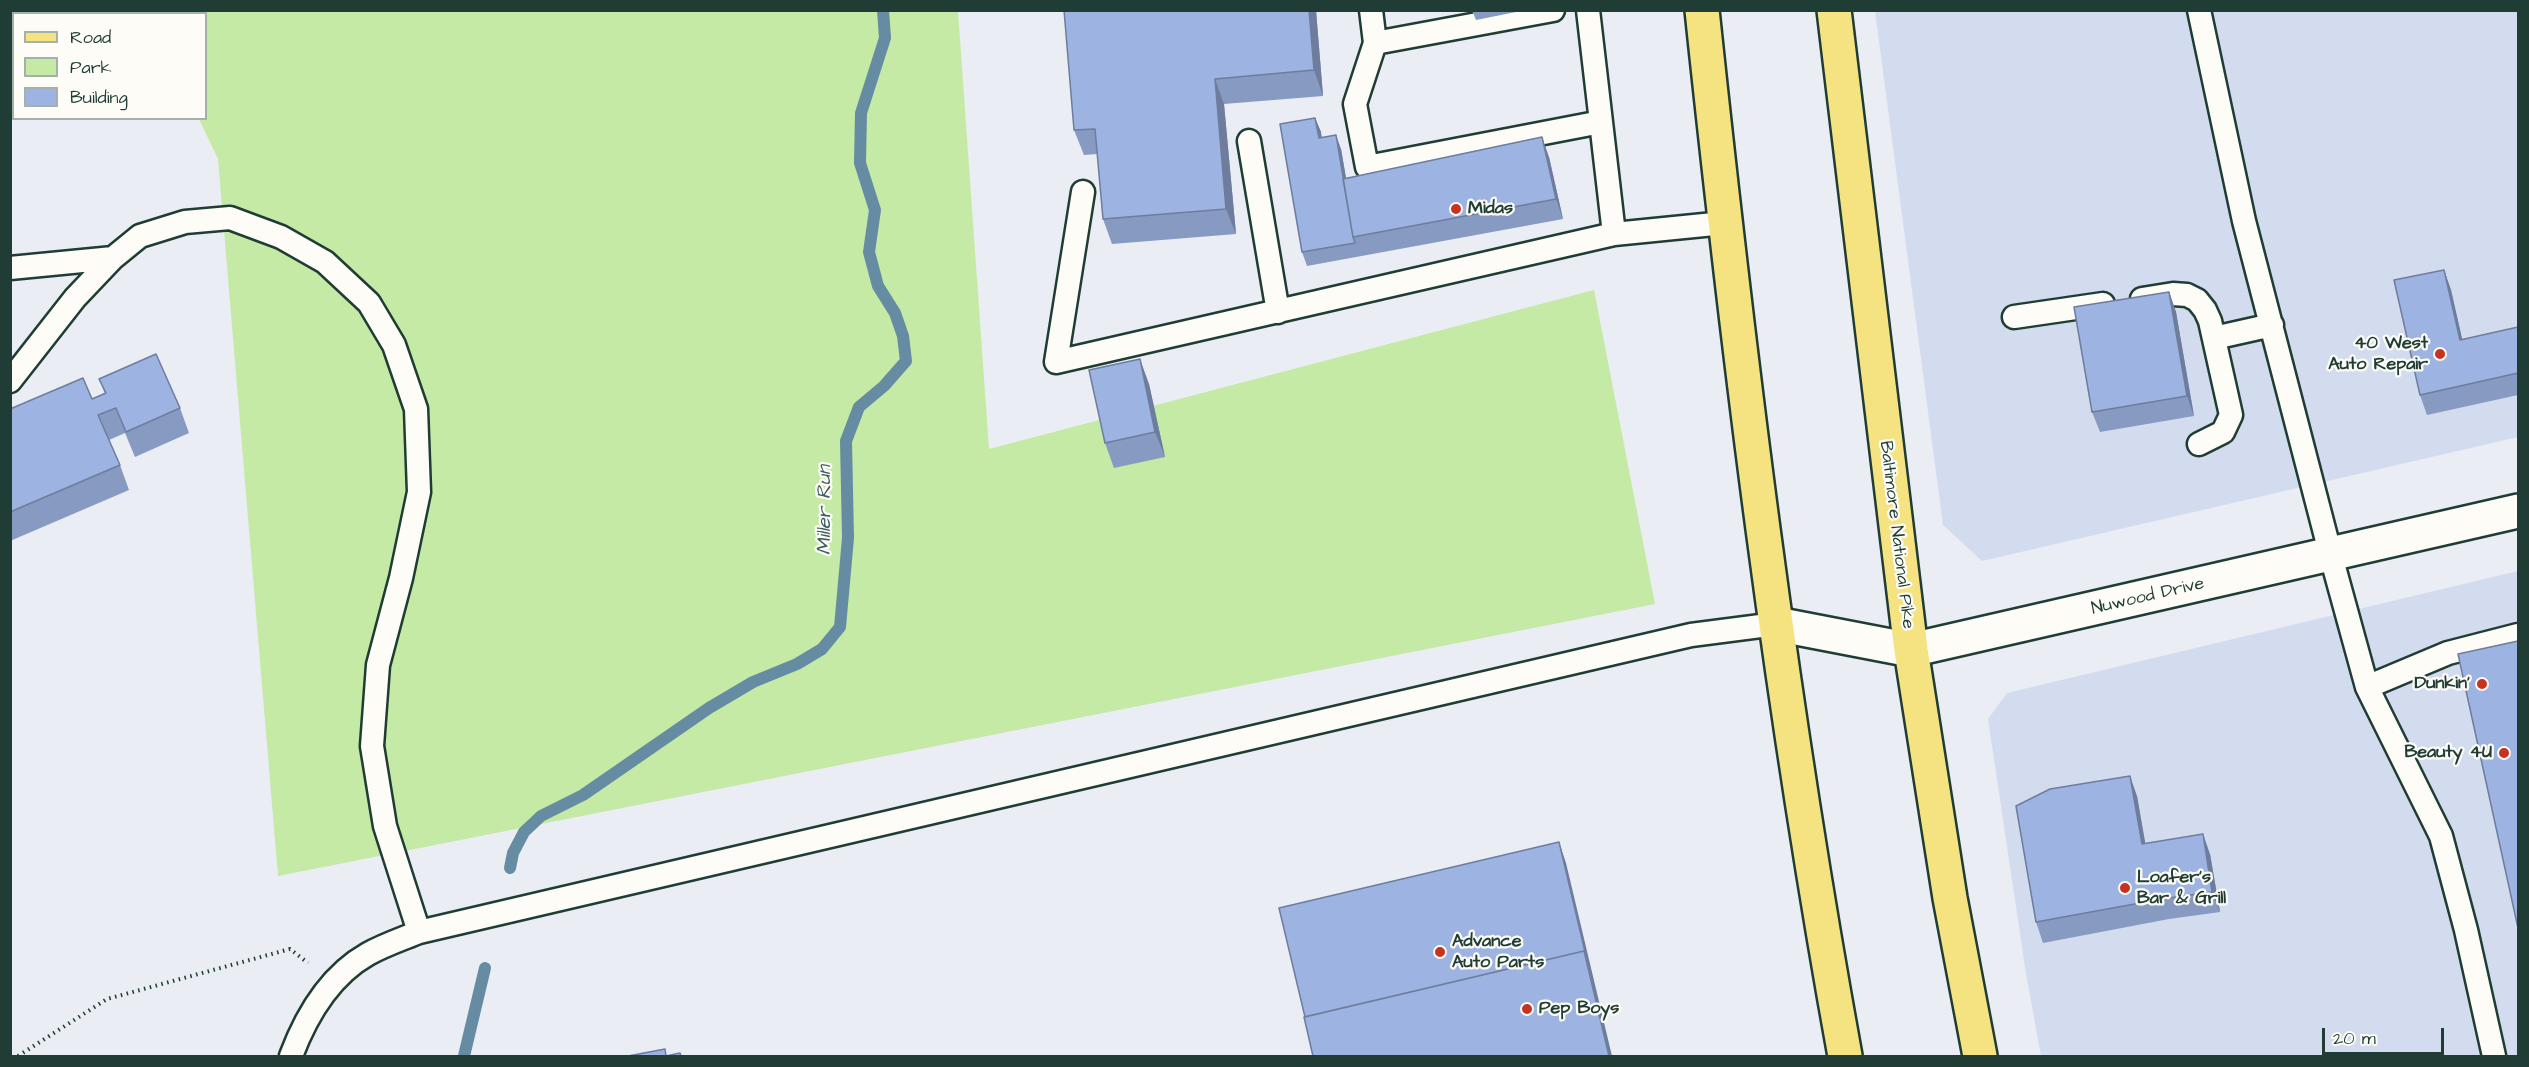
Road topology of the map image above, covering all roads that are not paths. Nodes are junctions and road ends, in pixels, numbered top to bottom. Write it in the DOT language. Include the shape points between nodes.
graph roads {
  1 [pos="1371,10"];
  2 [pos="1553,10"];
  3 [pos="1588,10"];
  4 [pos="1701,10"];
  5 [pos="1834,10"];
  6 [pos="2199,10"];
  7 [pos="1375,43"];
  8 [pos="1601,122"];
  9 [pos="1249,141"];
  10 [pos="1083,192"];
  11 [pos="1724,223"];
  12 [pos="1614,234"];
  13 [pos="113,258"];
  14 [pos="10,268"];
  15 [pos="1278,312"];
  16 [pos="2014,317"];
  17 [pos="2272,325"];
  18 [pos="2214,338"];
  19 [pos="10,381"];
  20 [pos="2199,444"];
  21 [pos="2518,511"];
  22 [pos="2331,556"];
  23 [pos="1776,624"];
  24 [pos="2518,635"];
  25 [pos="1911,650"];
  26 [pos="2367,687"];
  27 [pos="419,932"];
  28 [pos="1842,1052"];
  29 [pos="291,1056"];
  30 [pos="1980,1056"];
  31 [pos="2494,1056"];
  1 -- 7 [label="lane"];
  2 -- 7 [label="lane"];
  3 -- 8 [label="lane"];
  4 -- 11 [label="main road"];
  5 -- 25 [label="main road, Baltimore National Pike"];
  6 -- 17 [label="lane" via="2244,221"];
  7 -- 8 [label="lane" via="1355,104 1367,168"];
  8 -- 12 [label="lane"];
  9 -- 15 [label="lane"];
  10 -- 15 [label="lane" via="1056,362"];
  11 -- 12 [label="lane"];
  11 -- 23 [label="main road"];
  12 -- 15 [label="lane"];
  13 -- 14 [label="lane"];
  13 -- 19 [label="lane" via="75,298"];
  13 -- 27 [label="lane" via="140,236 185,222 230,218 281,237 325,262 369,303 394,345 416,409 419,492 378,665 372,746 385,826"];
  16 -- 18 [label="lane" via="2187,295 2205,310"];
  17 -- 18 [label="lane"];
  17 -- 22 [label="lane"];
  18 -- 20 [label="lane" via="2231,415 2223,432"];
  21 -- 22 [label="street, Nuwood Drive"];
  22 -- 25 [label="street, Nuwood Drive"];
  22 -- 26 [label="lane"];
  23 -- 25 [label="street, Nuwood Drive"];
  23 -- 27 [label="lane" via="1690,635"];
  23 -- 28 [label="main road"];
  24 -- 26 [label="lane" via="2448,653"];
  25 -- 30 [label="main road, Baltimore National Pike" via="1950,898"];
  26 -- 31 [label="lane" via="2441,836"];
  27 -- 29 [label="lane" via="367,955 332,982 301,1030"];
}
